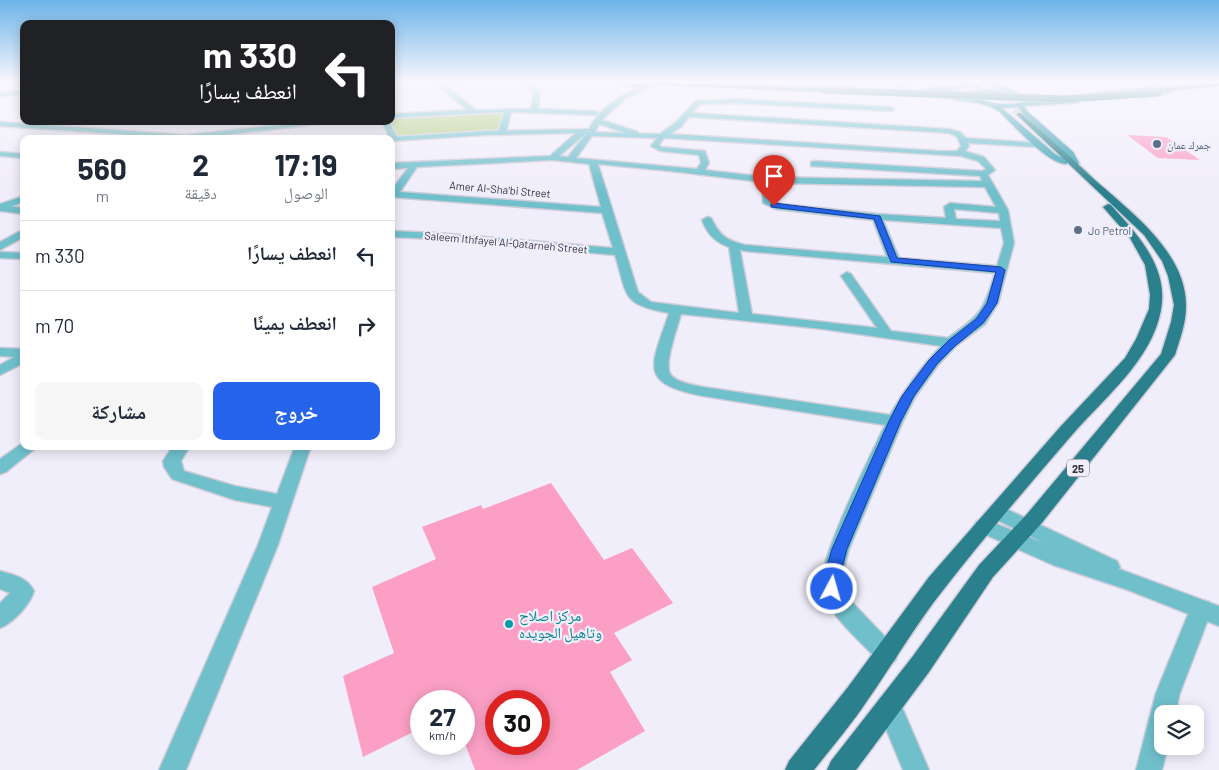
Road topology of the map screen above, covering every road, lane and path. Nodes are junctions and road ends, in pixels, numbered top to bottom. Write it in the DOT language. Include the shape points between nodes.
graph roads {
  1 [pos="506,118"];
  2 [pos="594,118"];
  3 [pos="684,118"];
  4 [pos="737,118"];
  5 [pos="1010,118"];
  6 [pos="1028,118"];
  7 [pos="0,124"];
  8 [pos="84,125"];
  9 [pos="285,125"];
  10 [pos="82,131"];
  11 [pos="555,131"];
  12 [pos="245,132"];
  13 [pos="502,132"];
  14 [pos="538,132"];
  15 [pos="586,132"];
  16 [pos="227,134"];
  17 [pos="635,134"];
  18 [pos="140,135"];
  19 [pos="216,135"];
  20 [pos="217,135"];
  21 [pos="224,135"];
  22 [pos="645,135"];
  23 [pos="662,136"];
  24 [pos="395,139"];
  25 [pos="964,140"];
  26 [pos="1039,145"];
  27 [pos="812,146"];
  28 [pos="960,152"];
  29 [pos="0,154"];
  30 [pos="12,155"];
  31 [pos="20,156"];
  32 [pos="552,158"];
  33 [pos="494,160"];
  34 [pos="572,160"];
  35 [pos="593,161"];
  36 [pos="0,162"];
  37 [pos="1069,163"];
  38 [pos="814,164"];
  39 [pos="395,166"];
  40 [pos="414,166"];
  41 [pos="700,171"];
  42 [pos="484,174"];
  43 [pos="985,179"];
  44 [pos="766,180"];
  45 [pos="819,180"];
  46 [pos="395,191"];
  47 [pos="395,194"];
  48 [pos="20,200"];
  49 [pos="0,208"];
  50 [pos="20,210"];
  51 [pos="606,210"];
  52 [pos="877,218"];
  53 [pos="1005,218"];
  54 [pos="707,220"];
  55 [pos="952,223"];
  56 [pos="20,234"];
  57 [pos="395,234"];
  58 [pos="734,246"];
  59 [pos="0,247"];
  60 [pos="620,252"];
  61 [pos="0,255"];
  62 [pos="20,256"];
  63 [pos="894,260"];
  64 [pos="1001,270"];
  65 [pos="847,276"];
  66 [pos="676,310"];
  67 [pos="746,317"];
  68 [pos="888,334"];
  69 [pos="951,343"];
  70 [pos="0,352"];
  71 [pos="20,354"];
  72 [pos="20,358"];
  73 [pos="0,371"];
  74 [pos="895,421"];
  75 [pos="25,450"];
  76 [pos="179,450"];
  77 [pos="302,450"];
  78 [pos="0,468"];
  79 [pos="283,502"];
  80 [pos="991,519"];
  81 [pos="1020,533"];
  82 [pos="0,580"];
  83 [pos="1210,613"];
  84 [pos="0,618"];
  85 [pos="887,654"];
  86 [pos="1165,705"];
  87 [pos="888,707"];
  88 [pos="1154,750"];
  89 [pos="172,770"];
  90 [pos="798,770"];
  91 [pos="840,770"];
  92 [pos="916,770"];
  93 [pos="1149,770"];
  1 -- 13 [label="street"];
  2 -- 11 [label="street" via="575,127"];
  2 -- 15 [label="street"];
  2 -- 17 [label="street"];
  3 -- 23 [label="street"];
  4 -- 25 [label="street" via="941,130 955,132"];
  5 -- 26 [label="main road, 25"];
  6 -- 37 [label="highway"];
  7 -- 10 [label="street"];
  8 -- 10 [label="street"];
  9 -- 12 [label="street"];
  10 -- 18 [label="street"];
  11 -- 14 [label="street"];
  11 -- 15 [label="street"];
  12 -- 16 [label="street"];
  12 -- 19 [label="street"];
  13 -- 14 [label="street"];
  13 -- 24 [label="street"];
  14 -- 15 [label="street"];
  15 -- 17 [label="street"];
  15 -- 22 [label="street"];
  15 -- 32 [label="street"];
  15 -- 34 [label="street"];
  16 -- 20 [label="street"];
  16 -- 21 [label="street"];
  17 -- 22 [label="street"];
  22 -- 23 [label="street"];
  23 -- 27 [label="street"];
  23 -- 41 [label="street" via="656,148 703,154 705,163"];
  25 -- 26 [label="street"];
  25 -- 28 [label="street" via="965,146"];
  26 -- 37 [label="main road, 25" via="1054,158"];
  27 -- 28 [label="street"];
  27 -- 38 [label="street"];
  28 -- 43 [label="street" via="984,160 991,170"];
  29 -- 30 [label="street"];
  30 -- 31 [label="street"];
  30 -- 36 [label="street"];
  32 -- 33 [label="street"];
  32 -- 34 [label="street"];
  33 -- 40 [label="street"];
  33 -- 42 [label="street"];
  34 -- 35 [label="street"];
  35 -- 41 [label="street"];
  35 -- 51 [label="street"];
  37 -- 80 [label="highway, 25" via="1120,219 1144,252 1151,265 1155,309 1131,360"];
  37 -- 81 [label="highway, 25" via="1140,224 1162,252 1178,290 1178,322 1168,355 1114,424"];
  38 -- 43 [label="street"];
  38 -- 45 [label="street"];
  39 -- 40 [label="street"];
  40 -- 46 [label="street"];
  41 -- 44 [label="street"];
  43 -- 45 [label="street"];
  43 -- 53 [label="street"];
  44 -- 45 [label="street"];
  44 -- 52 [label="street" via="768,203 774,206"];
  47 -- 51 [label="street, Amer Al-Sha‘bi Street"];
  48 -- 49 [label="street"];
  49 -- 50 [label="street"];
  51 -- 60 [label="street"];
  52 -- 55 [label="street"];
  52 -- 63 [label="street"];
  53 -- 55 [label="street"];
  53 -- 55 [label="street" via="950,206"];
  53 -- 64 [label="street" via="1009,243"];
  54 -- 58 [label="street" via="715,236"];
  56 -- 59 [label="street"];
  57 -- 60 [label="street, Saleem Ithfayel Al-Qatarneh Street"];
  58 -- 63 [label="street"];
  58 -- 67 [label="street"];
  60 -- 66 [label="street" via="632,294 647,305"];
  61 -- 62 [label="street"];
  63 -- 64 [label="street"];
  64 -- 69 [label="street" via="986,313"];
  65 -- 68 [label="street"];
  66 -- 67 [label="street"];
  66 -- 74 [label="street" via="660,364 664,377 671,382 810,410"];
  67 -- 68 [label="street"];
  68 -- 69 [label="street"];
  69 -- 74 [label="street" via="908,396"];
  70 -- 71 [label="street"];
  72 -- 73 [label="street"];
  74 -- 85 [label="street" via="839,549 832,576 832,589 838,602"];
  75 -- 78 [label="street"];
  76 -- 79 [label="street" via="172,460 178,475 235,493"];
  77 -- 79 [label="street"];
  79 -- 89 [label="street" via="268,545"];
  80 -- 81 [label="street"];
  80 -- 85 [label="highway, 25" via="936,583"];
  81 -- 83 [label="street" via="1060,559"];
  81 -- 87 [label="highway, 25" via="986,571"];
  82 -- 84 [label="street" via="23,591"];
  83 -- 86 [label="street" via="1168,693"];
  85 -- 90 [label="highway, 25"];
  87 -- 91 [label="highway, 25"];
  87 -- 92 [label="street"];
  88 -- 93 [label="street"];
}
